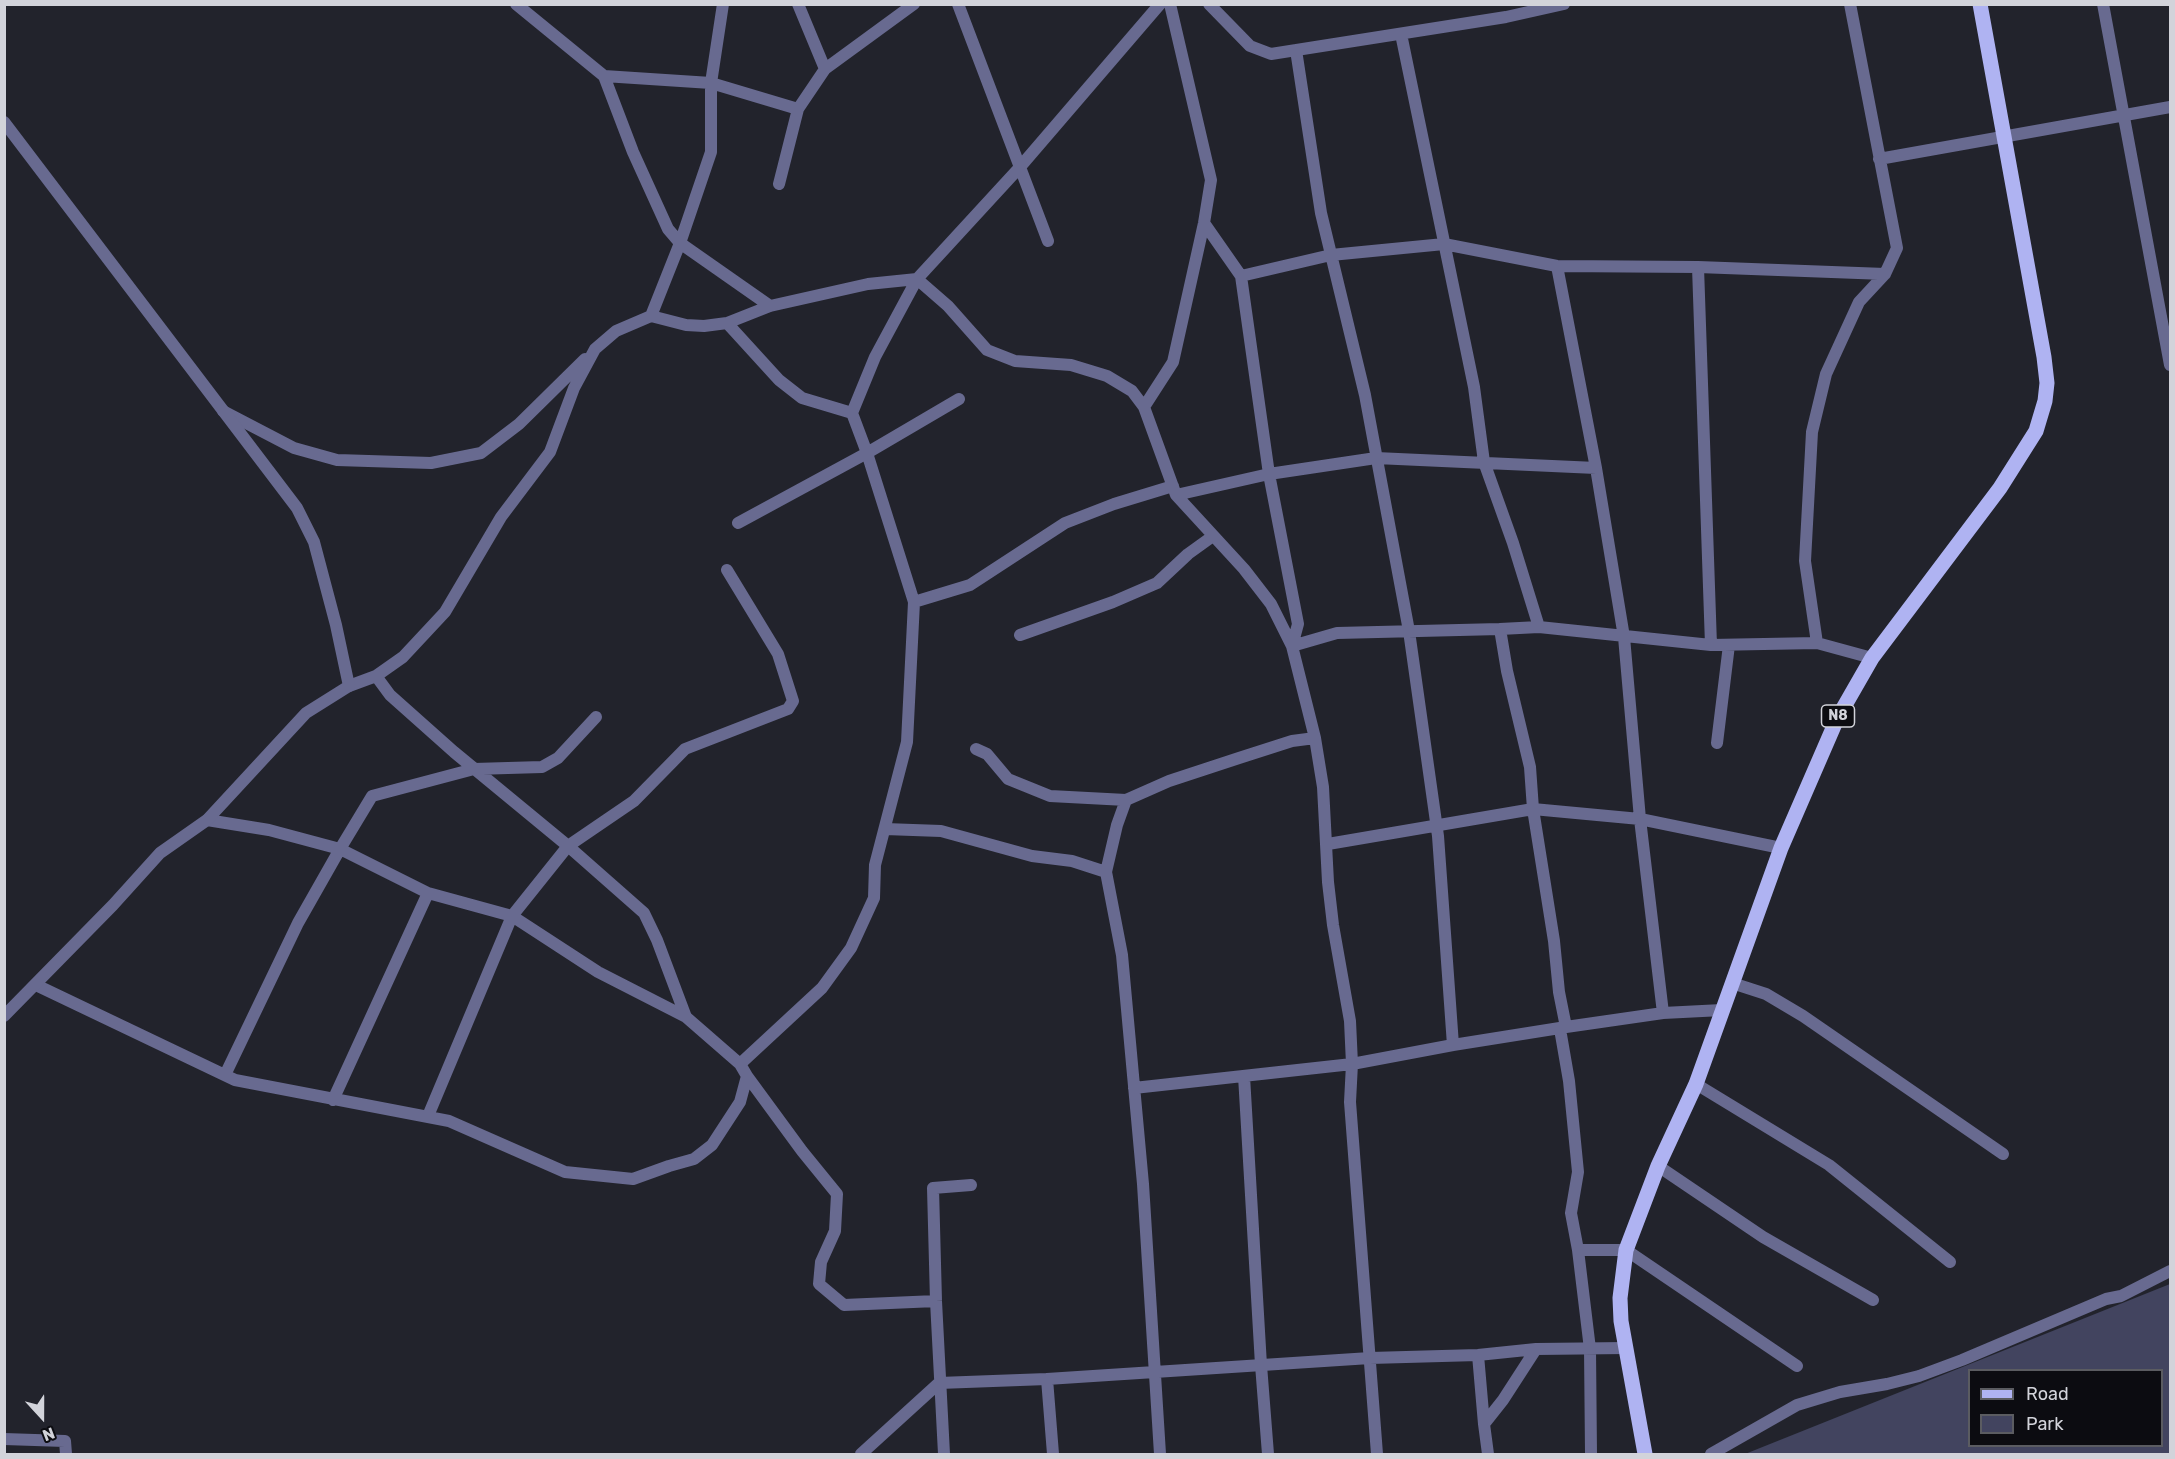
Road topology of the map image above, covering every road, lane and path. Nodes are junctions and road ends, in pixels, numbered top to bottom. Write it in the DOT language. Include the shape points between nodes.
graph roads {
  1 [pos="516,4"];
  2 [pos="723,4"];
  3 [pos="798,4"];
  4 [pos="914,4"];
  5 [pos="958,4"];
  6 [pos="1160,4"];
  7 [pos="1170,4"];
  8 [pos="1209,4"];
  9 [pos="1564,4"];
  10 [pos="1850,4"];
  11 [pos="1980,4"];
  12 [pos="2103,4"];
  13 [pos="1505,11"];
  14 [pos="1401,34"];
  15 [pos="1296,50"];
  16 [pos="825,69"];
  17 [pos="604,76"];
  18 [pos="711,83"];
  19 [pos="2170,107"];
  20 [pos="798,110"];
  21 [pos="2123,115"];
  22 [pos="4,122"];
  23 [pos="2004,138"];
  24 [pos="1879,159"];
  25 [pos="1020,167"];
  26 [pos="779,184"];
  27 [pos="1204,223"];
  28 [pos="1048,241"];
  29 [pos="681,243"];
  30 [pos="1444,244"];
  31 [pos="1331,255"];
  32 [pos="1557,266"];
  33 [pos="1698,267"];
  34 [pos="1885,274"];
  35 [pos="1241,276"];
  36 [pos="917,279"];
  37 [pos="770,306"];
  38 [pos="651,316"];
  39 [pos="727,323"];
  40 [pos="595,349"];
  41 [pos="2170,365"];
  42 [pos="959,399"];
  43 [pos="1144,407"];
  44 [pos="223,411"];
  45 [pos="852,413"];
  46 [pos="867,453"];
  47 [pos="1376,458"];
  48 [pos="1484,462"];
  49 [pos="1596,468"];
  50 [pos="1269,474"];
  51 [pos="1174,490"];
  52 [pos="738,523"];
  53 [pos="1213,536"];
  54 [pos="727,570"];
  55 [pos="914,602"];
  56 [pos="1539,627"];
  57 [pos="1500,629"];
  58 [pos="1408,630"];
  59 [pos="1020,635"];
  60 [pos="1624,637"];
  61 [pos="1817,643"];
  62 [pos="1711,645"];
  63 [pos="1729,645"];
  64 [pos="1292,646"];
  65 [pos="1872,658"];
  66 [pos="376,676"];
  67 [pos="349,686"];
  68 [pos="596,717"];
  69 [pos="1315,738"];
  70 [pos="1717,743"];
  71 [pos="976,749"];
  72 [pos="474,769"];
  73 [pos="1126,800"];
  74 [pos="1533,809"];
  75 [pos="1640,819"];
  76 [pos="207,820"];
  77 [pos="1437,825"];
  78 [pos="885,828"];
  79 [pos="1328,844"];
  80 [pos="568,846"];
  81 [pos="1781,848"];
  82 [pos="340,849"];
  83 [pos="1106,872"];
  84 [pos="428,893"];
  85 [pos="512,916"];
  86 [pos="1732,983"];
  87 [pos="36,985"];
  88 [pos="1722,1010"];
  89 [pos="1663,1013"];
  90 [pos="4,1016"];
  91 [pos="686,1017"];
  92 [pos="1563,1028"];
  93 [pos="1453,1045"];
  94 [pos="740,1064"];
  95 [pos="1352,1064"];
  96 [pos="225,1075"];
  97 [pos="1244,1076"];
  98 [pos="747,1077"];
  99 [pos="1696,1084"];
  100 [pos="1134,1088"];
  101 [pos="333,1100"];
  102 [pos="428,1116"];
  103 [pos="2003,1154"];
  104 [pos="1658,1166"];
  105 [pos="971,1185"];
  106 [pos="1578,1250"];
  107 [pos="1626,1250"];
  108 [pos="1950,1262"];
  109 [pos="2170,1271"];
  110 [pos="1873,1300"];
  111 [pos="936,1301"];
  112 [pos="1590,1348"];
  113 [pos="1626,1348"];
  114 [pos="1536,1349"];
  115 [pos="1478,1355"];
  116 [pos="1370,1358"];
  117 [pos="1261,1365"];
  118 [pos="1797,1366"];
  119 [pos="1154,1372"];
  120 [pos="1047,1379"];
  121 [pos="939,1383"];
  122 [pos="1484,1424"];
  123 [pos="4,1439"];
  124 [pos="66,1455"];
  125 [pos="861,1455"];
  126 [pos="944,1455"];
  127 [pos="1053,1455"];
  128 [pos="1160,1455"];
  129 [pos="1268,1455"];
  130 [pos="1377,1455"];
  131 [pos="1488,1455"];
  132 [pos="1591,1455"];
  133 [pos="1645,1455"];
  134 [pos="1711,1455"];
  1 -- 17 [label="street"];
  2 -- 18 [label="street"];
  3 -- 16 [label="street"];
  4 -- 16 [label="street"];
  5 -- 25 [label="street"];
  6 -- 25 [label="street"];
  7 -- 27 [label="street" via="1211,180"];
  8 -- 15 [label="street" via="1250,46 1271,54"];
  9 -- 13 [label="street"];
  10 -- 24 [label="street"];
  11 -- 23 [label="main road, N8"];
  12 -- 21 [label="street"];
  13 -- 14 [label="street"];
  14 -- 15 [label="street"];
  14 -- 30 [label="street"];
  15 -- 31 [label="street"];
  16 -- 20 [label="street"];
  17 -- 18 [label="street"];
  17 -- 29 [label="street" via="653,196 668,228"];
  18 -- 20 [label="street"];
  18 -- 29 [label="street" via="711,153"];
  19 -- 21 [label="street"];
  20 -- 26 [label="street"];
  21 -- 23 [label="street"];
  21 -- 41 [label="street"];
  22 -- 44 [label="street"];
  23 -- 24 [label="street"];
  23 -- 65 [label="main road, N8" via="2044,357 2045,401 2036,431 2000,488"];
  24 -- 34 [label="street" via="1896,248"];
  25 -- 28 [label="street"];
  25 -- 36 [label="street"];
  27 -- 35 [label="street"];
  27 -- 43 [label="street" via="1173,362"];
  29 -- 37 [label="street"];
  29 -- 38 [label="street"];
  30 -- 31 [label="street"];
  30 -- 32 [label="street"];
  30 -- 48 [label="street" via="1474,387"];
  31 -- 35 [label="street"];
  31 -- 47 [label="street"];
  32 -- 33 [label="street"];
  32 -- 49 [label="street"];
  33 -- 34 [label="street"];
  33 -- 62 [label="street"];
  34 -- 61 [label="street" via="1859,302 1826,375 1812,432 1805,561"];
  35 -- 50 [label="street"];
  36 -- 37 [label="street" via="868,284"];
  36 -- 43 [label="street" via="948,306 987,351 1015,361 1071,365 1107,376 1132,391"];
  36 -- 45 [label="street" via="875,357"];
  37 -- 39 [label="street"];
  38 -- 39 [label="street" via="686,325"];
  38 -- 40 [label="street" via="616,331"];
  39 -- 45 [label="street" via="779,380 802,398"];
  40 -- 44 [label="street" via="519,424 481,453 431,463 337,460 294,448"];
  40 -- 66 [label="street" via="573,388 550,452 501,518 445,612 403,657"];
  42 -- 46 [label="street"];
  43 -- 51 [label="street"];
  44 -- 67 [label="street" via="297,508 314,542"];
  45 -- 46 [label="street"];
  46 -- 52 [label="street"];
  46 -- 55 [label="street"];
  47 -- 48 [label="street"];
  47 -- 50 [label="street"];
  47 -- 58 [label="street"];
  48 -- 49 [label="street"];
  48 -- 56 [label="street"];
  49 -- 60 [label="street"];
  50 -- 51 [label="street"];
  50 -- 64 [label="street" via="1298,624"];
  51 -- 53 [label="street"];
  51 -- 55 [label="street" via="1114,504 1065,523 970,585"];
  53 -- 59 [label="street" via="1157,583"];
  53 -- 64 [label="street" via="1271,604"];
  54 -- 80 [label="street" via="778,654 793,701 788,709 685,749 634,801"];
  55 -- 78 [label="street" via="907,742"];
  56 -- 57 [label="street"];
  56 -- 60 [label="street"];
  57 -- 58 [label="street"];
  57 -- 74 [label="street" via="1530,767"];
  58 -- 64 [label="street" via="1337,633"];
  58 -- 77 [label="street"];
  60 -- 62 [label="street"];
  60 -- 75 [label="street"];
  61 -- 63 [label="street"];
  61 -- 65 [label="street"];
  62 -- 63 [label="street"];
  63 -- 70 [label="street"];
  64 -- 69 [label="street"];
  65 -- 81 [label="main road, N8" via="1837,719"];
  66 -- 67 [label="street"];
  66 -- 72 [label="street" via="390,695"];
  67 -- 76 [label="street" via="306,713"];
  68 -- 72 [label="street" via="558,758 542,767"];
  69 -- 73 [label="street" via="1292,741 1219,764"];
  69 -- 79 [label="street"];
  71 -- 73 [label="street" via="987,754 1008,778 1050,796"];
  72 -- 80 [label="street"];
  72 -- 82 [label="street" via="372,795"];
  73 -- 83 [label="street"];
  74 -- 75 [label="street"];
  74 -- 77 [label="street"];
  74 -- 92 [label="street"];
  75 -- 81 [label="street"];
  75 -- 89 [label="street"];
  76 -- 82 [label="street" via="269,830"];
  76 -- 87 [label="street" via="160,853"];
  77 -- 79 [label="street"];
  77 -- 93 [label="street"];
  78 -- 83 [label="street" via="941,831"];
  78 -- 94 [label="street" via="875,865 874,897 851,948 822,988"];
  79 -- 95 [label="street" via="1328,882 1350,1021"];
  80 -- 85 [label="street"];
  80 -- 91 [label="street" via="644,913"];
  81 -- 86 [label="main road, N8"];
  82 -- 84 [label="street"];
  82 -- 96 [label="street" via="298,924"];
  83 -- 100 [label="street" via="1122,955"];
  84 -- 85 [label="street"];
  84 -- 101 [label="street"];
  85 -- 91 [label="street" via="598,972"];
  85 -- 102 [label="street"];
  86 -- 88 [label="main road, N8"];
  86 -- 103 [label="street" via="1766,994 1803,1016"];
  87 -- 90 [label="street"];
  87 -- 96 [label="street"];
  88 -- 89 [label="street"];
  88 -- 99 [label="main road, N8"];
  89 -- 92 [label="street"];
  91 -- 94 [label="street"];
  92 -- 93 [label="street"];
  92 -- 106 [label="street" via="1578,1172 1570,1213"];
  93 -- 95 [label="street"];
  94 -- 98 [label="street"];
  95 -- 97 [label="street"];
  95 -- 116 [label="street" via="1350,1102"];
  96 -- 101 [label="street"];
  97 -- 100 [label="street"];
  97 -- 117 [label="street"];
  98 -- 102 [label="street" via="740,1102 712,1145 694,1160 633,1179 565,1172 449,1121"];
  98 -- 111 [label="street" via="837,1194 835,1231 821,1262 819,1284 844,1305"];
  99 -- 104 [label="main road, N8"];
  99 -- 108 [label="street" via="1829,1165"];
  100 -- 119 [label="street"];
  101 -- 102 [label="street"];
  104 -- 107 [label="main road, N8"];
  104 -- 110 [label="street" via="1763,1237"];
  105 -- 111 [label="street" via="933,1188"];
  106 -- 107 [label="street"];
  106 -- 112 [label="street"];
  107 -- 113 [label="main road, N8" via="1620,1298"];
  107 -- 118 [label="street"];
  109 -- 134 [label="street" via="2121,1296 1919,1376 1797,1405"];
  111 -- 121 [label="street"];
  112 -- 113 [label="street"];
  112 -- 114 [label="street"];
  112 -- 132 [label="street"];
  113 -- 133 [label="main road, N8"];
  114 -- 115 [label="street"];
  114 -- 122 [label="street"];
  115 -- 116 [label="street"];
  115 -- 122 [label="street"];
  116 -- 117 [label="street"];
  116 -- 130 [label="street"];
  117 -- 119 [label="street"];
  117 -- 129 [label="street"];
  119 -- 120 [label="street"];
  119 -- 128 [label="street"];
  120 -- 121 [label="street"];
  120 -- 127 [label="street"];
  121 -- 125 [label="street"];
  121 -- 126 [label="street"];
  122 -- 131 [label="street"];
  123 -- 124 [label="street" via="65,1441"];
}
